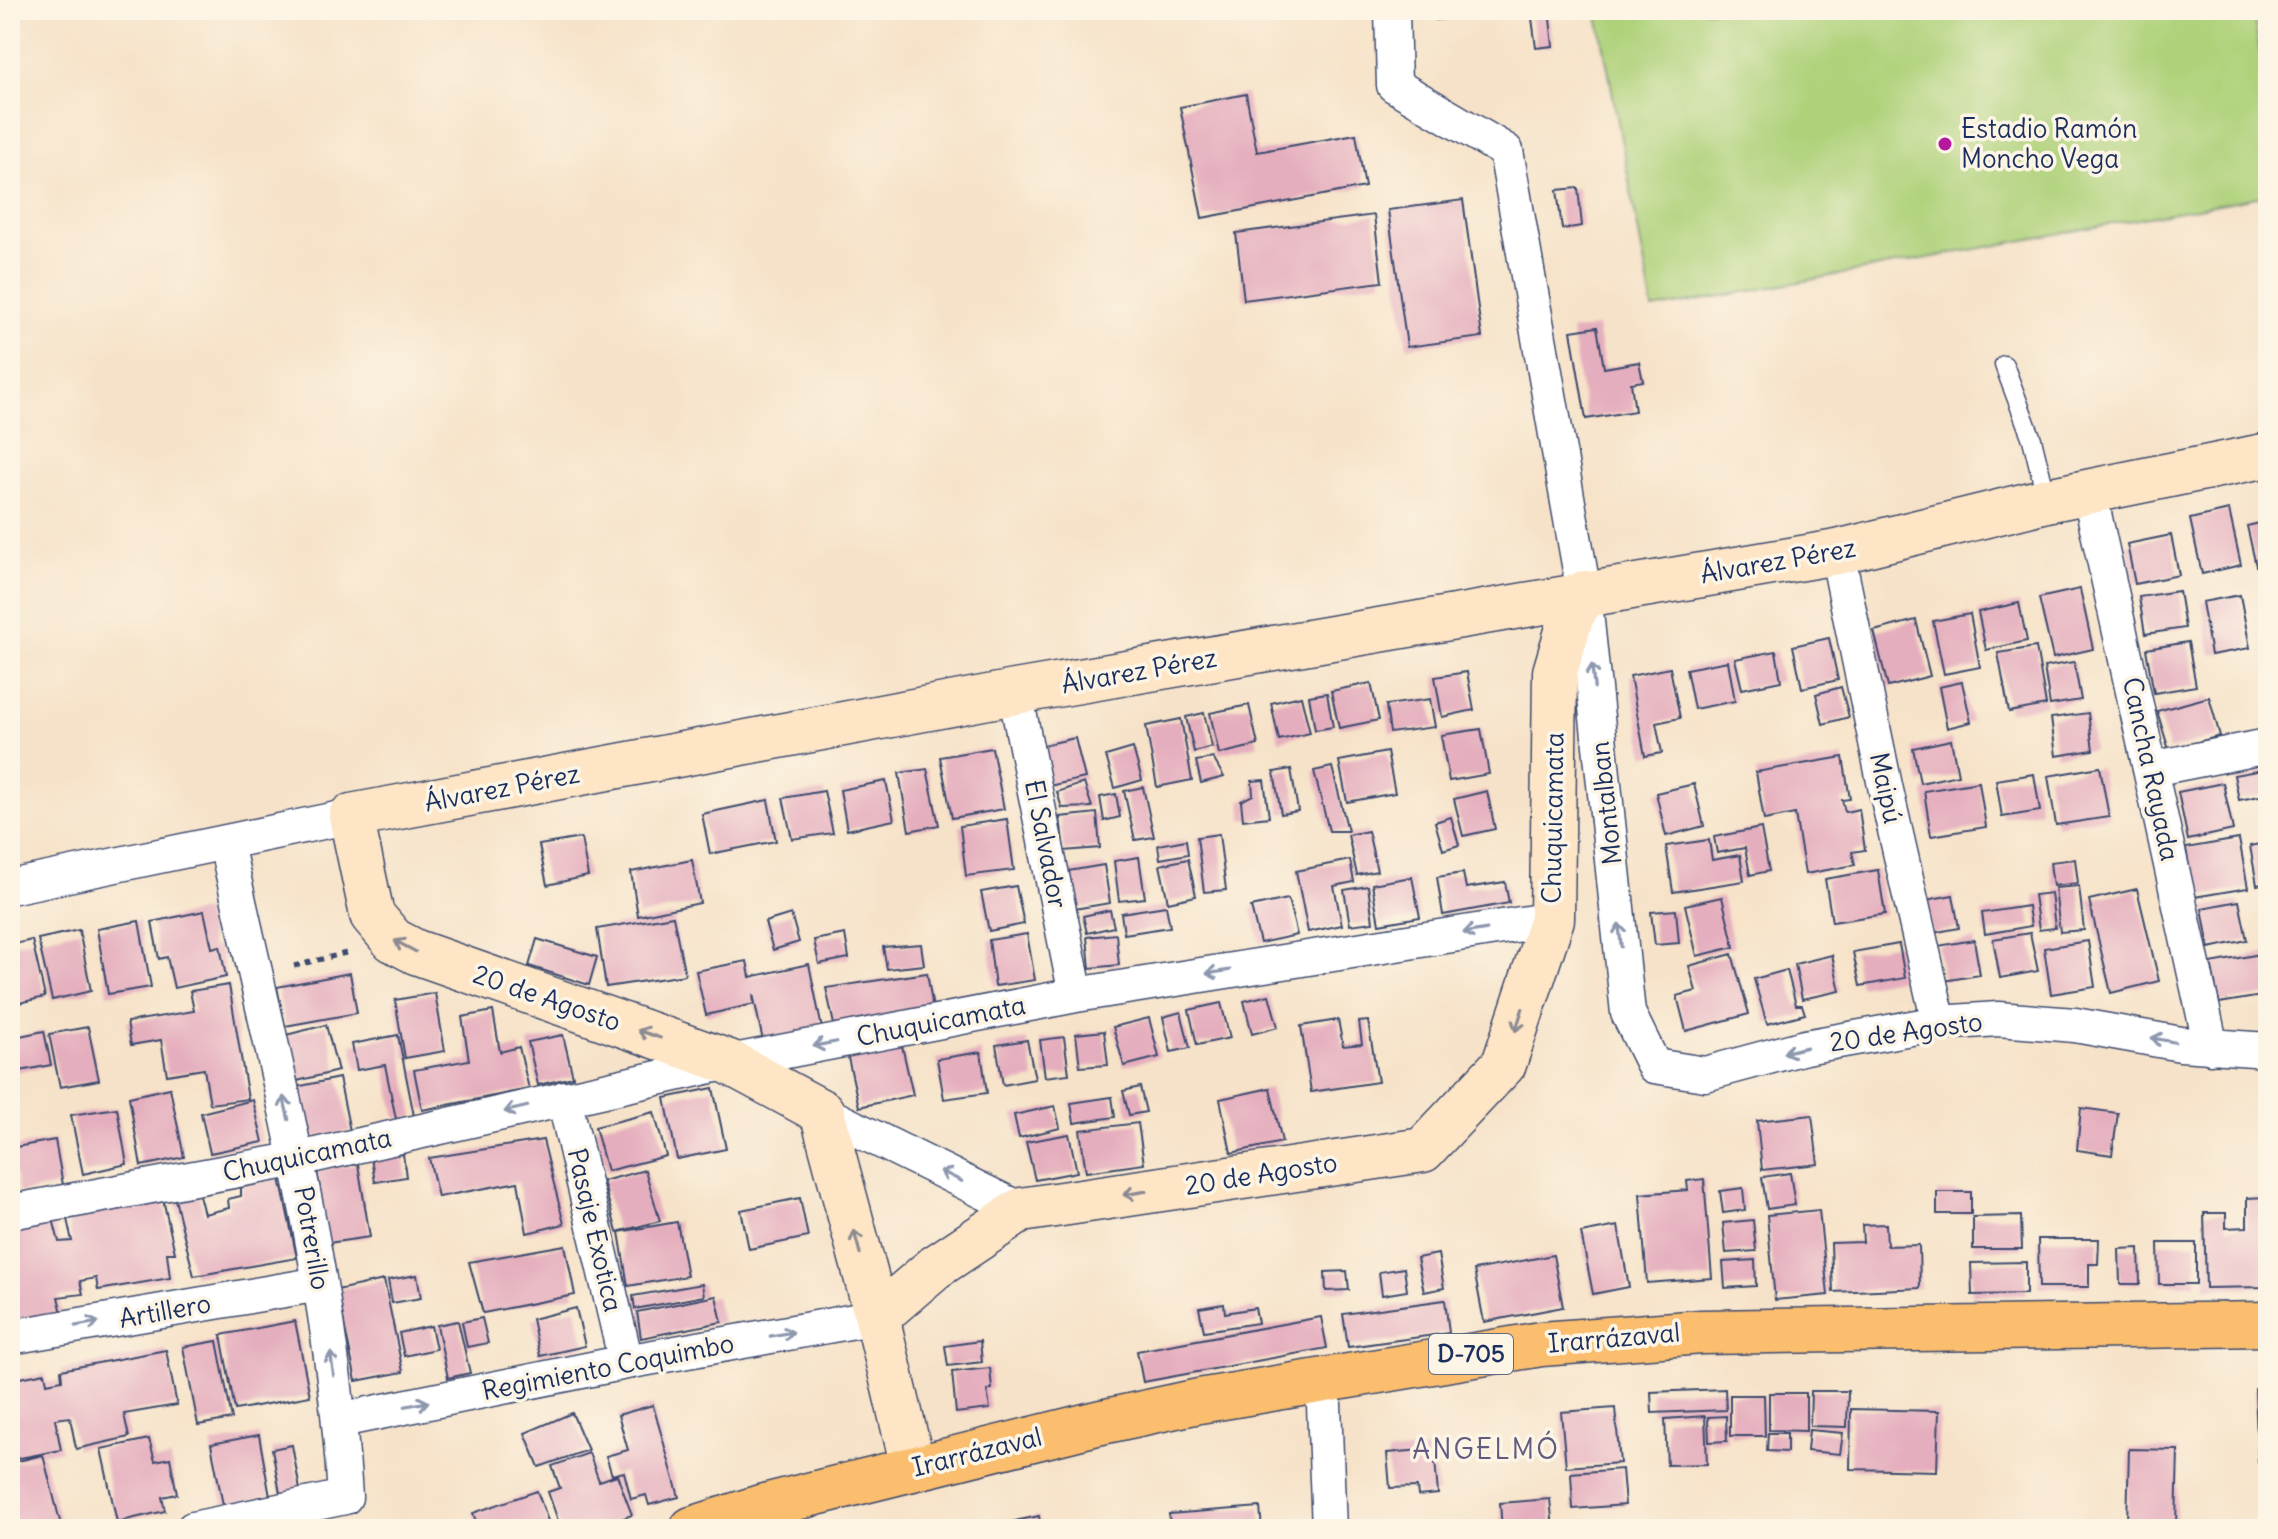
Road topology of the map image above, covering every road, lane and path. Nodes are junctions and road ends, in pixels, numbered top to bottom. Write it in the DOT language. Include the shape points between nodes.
graph roads {
  1 [pos="1392,10"];
  2 [pos="2004,365"];
  3 [pos="2268,455"];
  4 [pos="2089,491"];
  5 [pos="2047,500"];
  6 [pos="1837,552"];
  7 [pos="1584,593"];
  8 [pos="1015,692"];
  9 [pos="2268,746"];
  10 [pos="2151,769"];
  11 [pos="351,816"];
  12 [pos="226,843"];
  13 [pos="10,887"];
  14 [pos="1552,919"];
  15 [pos="393,940"];
  16 [pos="255,976"];
  17 [pos="1076,995"];
  18 [pos="1628,1013"];
  19 [pos="1939,1023"];
  20 [pos="2211,1047"];
  21 [pos="2268,1050"];
  22 [pos="729,1062"];
  23 [pos="564,1098"];
  24 [pos="822,1112"];
  25 [pos="298,1159"];
  26 [pos="1021,1210"];
  27 [pos="10,1212"];
  28 [pos="320,1284"];
  29 [pos="877,1317"];
  30 [pos="2268,1324"];
  31 [pos="10,1337"];
  32 [pos="626,1362"];
  33 [pos="1323,1380"];
  34 [pos="340,1420"];
  35 [pos="913,1467"];
  36 [pos="193,1529"];
  37 [pos="692,1529"];
  38 [pos="1329,1529"];
  1 -- 7 [label="street, Montalban" via="1394,85 1506,151"];
  2 -- 5 [label="lane" via="2032,439"];
  3 -- 4 [label="street, Álvarez Pérez"];
  4 -- 5 [label="street, Álvarez Pérez"];
  4 -- 10 [label="street, Cancha Rayada"];
  5 -- 6 [label="street, Álvarez Pérez"];
  6 -- 7 [label="street, Álvarez Pérez"];
  6 -- 19 [label="street, Maipú"];
  7 -- 8 [label="street, Álvarez Pérez"];
  7 -- 14 [label="street, Chuquicamata" via="1555,672"];
  18 -- 7 [label="street, Montalban, one-way"];
  8 -- 11 [label="street, Álvarez Pérez"];
  8 -- 17 [label="street, El Salvador"];
  9 -- 10 [label="street"];
  10 -- 20 [label="street, Cancha Rayada"];
  11 -- 12 [label="street, Álvarez Pérez"];
  11 -- 15 [label="street" via="372,915"];
  12 -- 13 [label="street, Álvarez Pérez"];
  12 -- 16 [label="street, Potrerillo"];
  14 -- 17 [label="street, Chuquicamata, one-way"];
  14 -- 26 [label="street, 20 de Agosto, one-way" via="1504,1064 1423,1150"];
  15 -- 16 [label="path"];
  22 -- 15 [label="street, 20 de Agosto, one-way"];
  25 -- 16 [label="street, Potrerillo, one-way"];
  17 -- 22 [label="street, Chuquicamata, one-way"];
  19 -- 18 [label="street, 20 de Agosto, one-way" via="1805,1047 1705,1074 1654,1066"];
  20 -- 19 [label="street, 20 de Agosto, one-way" via="2034,1021"];
  20 -- 21 [label="street, 20 de Agosto"];
  22 -- 23 [label="street, Chuquicamata"];
  22 -- 24 [label="street, 20 de Agosto"];
  23 -- 25 [label="street, Chuquicamata, one-way"];
  23 -- 32 [label="street, Pasaje Exotica"];
  26 -- 24 [label="street, 20 de Agosto, one-way"];
  29 -- 24 [label="street, one-way"];
  25 -- 27 [label="street, Chuquicamata"];
  25 -- 28 [label="street, Potrerillo"];
  26 -- 29 [label="street, 20 de Agosto" via="934,1268"];
  31 -- 28 [label="street, Artillero, one-way"];
  34 -- 28 [label="street, Potrerillo, one-way"];
  32 -- 29 [label="street, Regimiento Coquimbo, one-way"];
  29 -- 35 [label="street"];
  30 -- 33 [label="main road, Irarrázaval / D-705" via="1702,1332 1541,1344"];
  34 -- 32 [label="street, Regimiento Coquimbo, one-way"];
  33 -- 35 [label="main road, Irarrázaval / D-705" via="1199,1401"];
  33 -- 38 [label="street"];
  34 -- 36 [label="street, Potrerillo" via="345,1497"];
  35 -- 37 [label="main road, Irarrázaval / D-705"];
}
